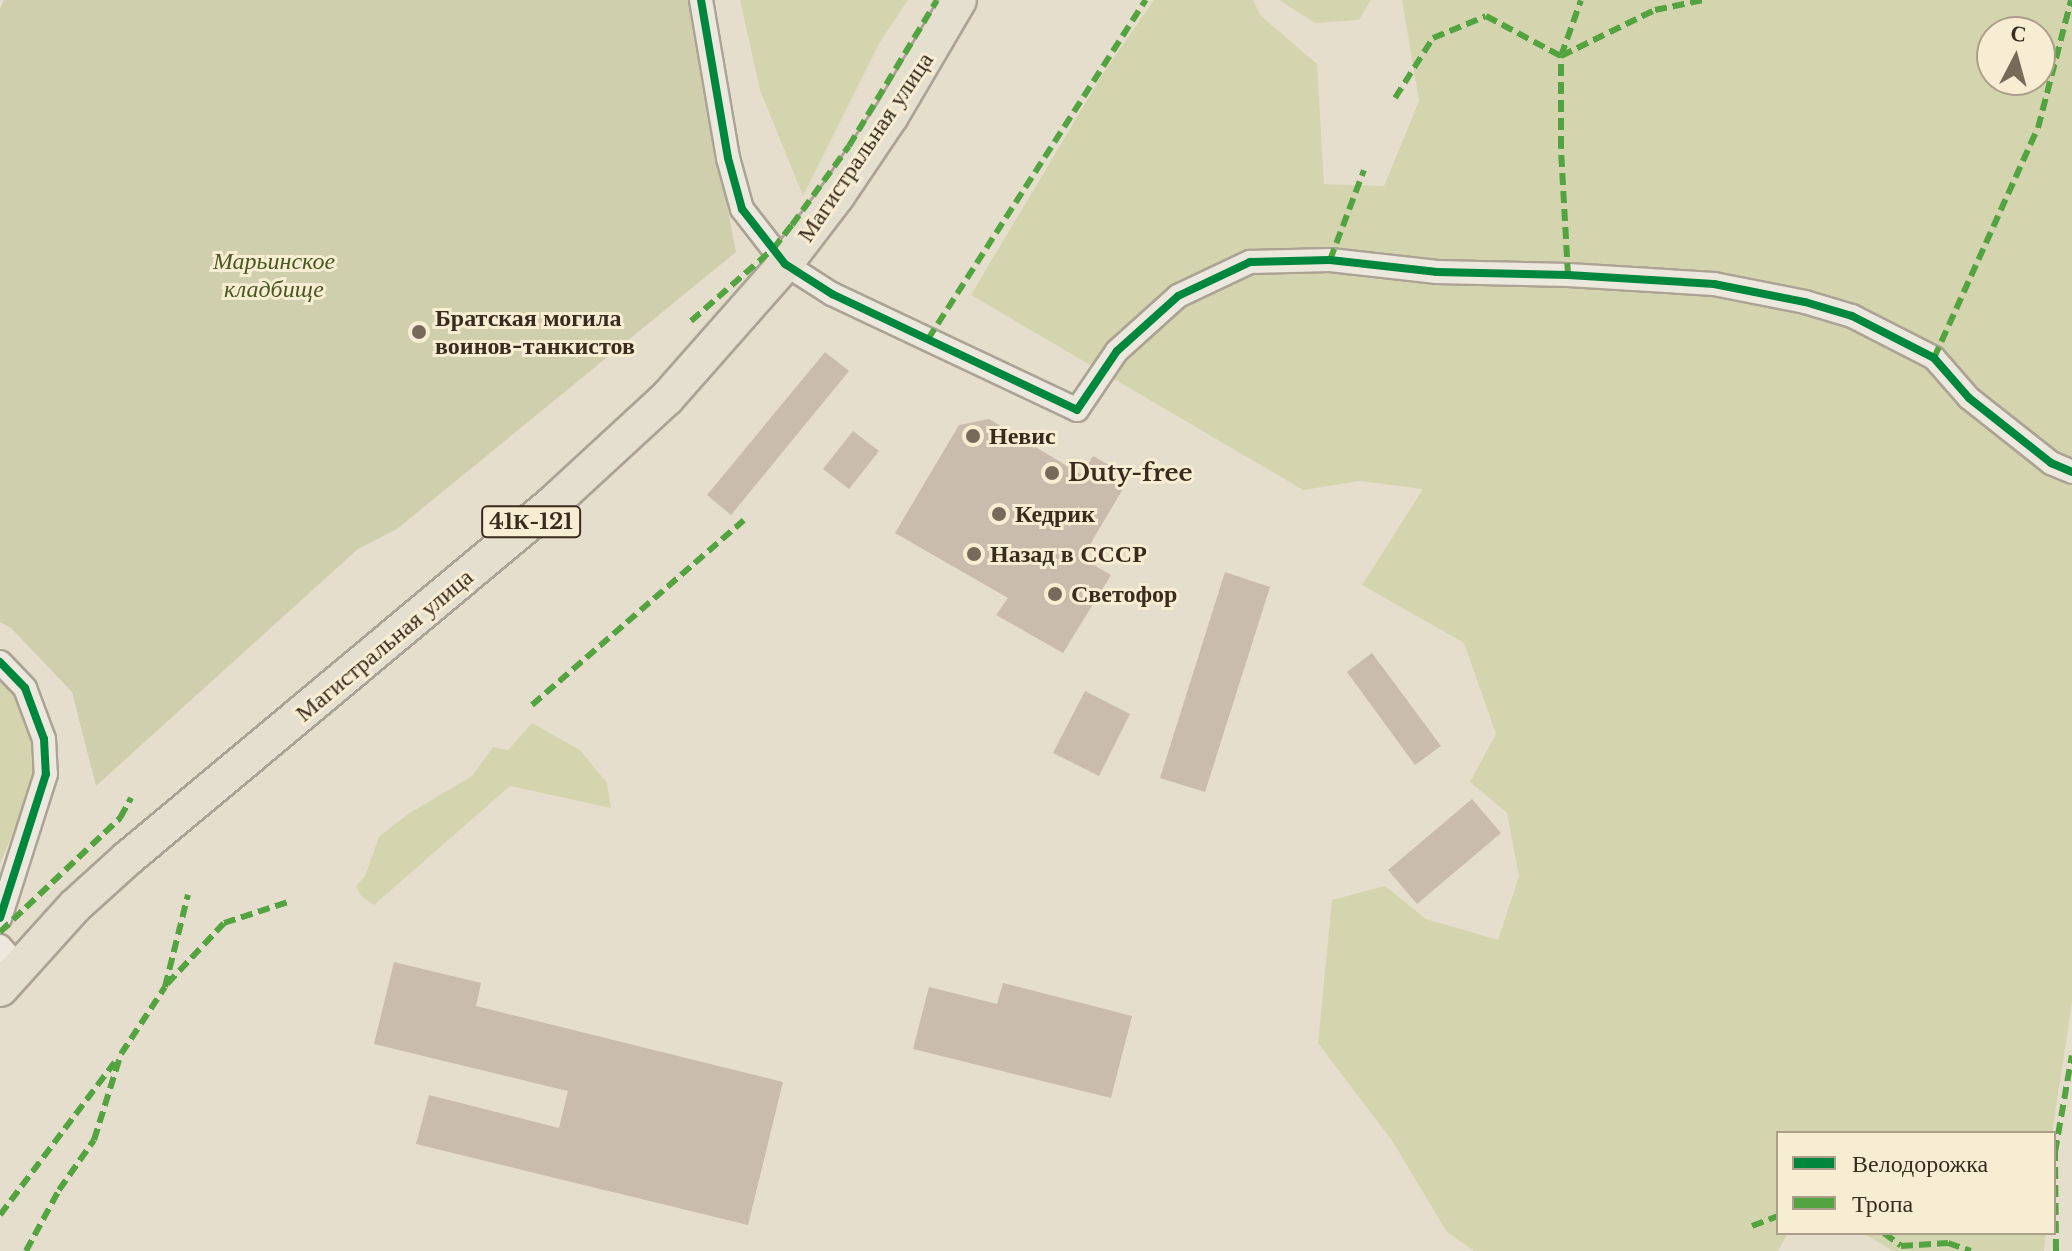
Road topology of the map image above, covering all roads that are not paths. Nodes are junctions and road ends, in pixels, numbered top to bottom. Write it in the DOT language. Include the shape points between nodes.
graph roads {
  1 [pos="701,0"];
  2 [pos="959,0"];
  3 [pos="785,264"];
  4 [pos="2072,472"];
  5 [pos="0,662"];
  6 [pos="0,918"];
  7 [pos="6,967"];
  1 -- 3 [label="street" via="742,209"];
  2 -- 3 [label="main road, Магистральная улица / 41К-121" via="891,116"];
  3 -- 4 [label="street" via="832,294 1077,410 1117,351 1178,296 1250,262 1330,260 1437,272 1714,284 1852,316 1934,358 1969,398 2051,463"];
  3 -- 7 [label="main road, Магистральная улица / 41К-121" via="667,398 617,446"];
  5 -- 6 [label="street" via="25,688 44,739 46,774"];
}
